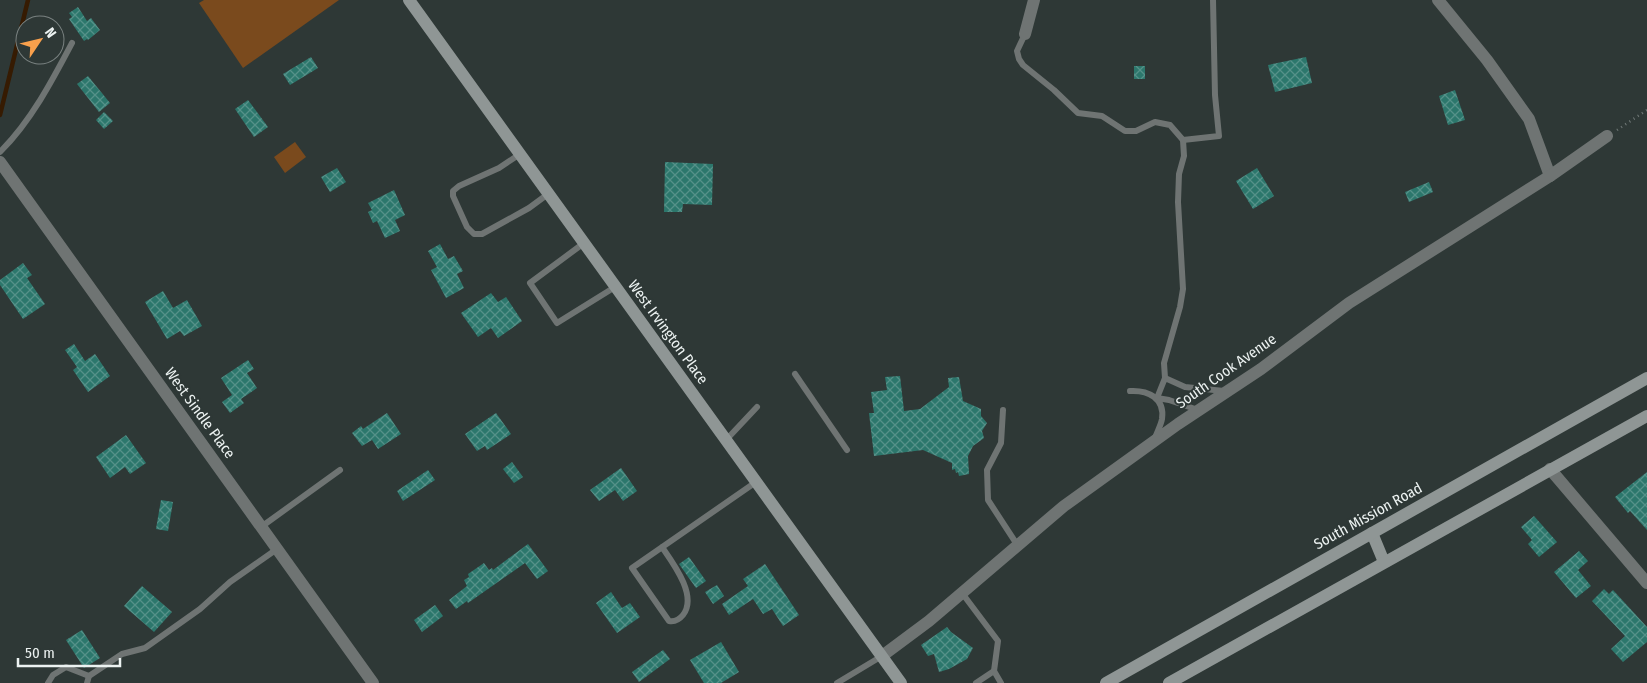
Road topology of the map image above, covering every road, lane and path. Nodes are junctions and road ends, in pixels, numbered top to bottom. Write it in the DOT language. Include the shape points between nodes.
graph roads {
  1 [pos="409,0"];
  2 [pos="1034,0"];
  3 [pos="1213,0"];
  4 [pos="1438,0"];
  5 [pos="1025,34"];
  6 [pos="72,43"];
  7 [pos="1647,110"];
  8 [pos="1607,136"];
  9 [pos="1183,140"];
  10 [pos="0,152"];
  11 [pos="520,154"];
  12 [pos="0,162"];
  13 [pos="1550,176"];
  14 [pos="548,194"];
  15 [pos="584,244"];
  16 [pos="615,287"];
  17 [pos="795,374"];
  18 [pos="1164,378"];
  19 [pos="1647,378"];
  20 [pos="1130,390"];
  21 [pos="1228,392"];
  22 [pos="1157,398"];
  23 [pos="757,408"];
  24 [pos="1003,410"];
  25 [pos="1200,410"];
  26 [pos="1647,416"];
  27 [pos="726,440"];
  28 [pos="1153,442"];
  29 [pos="847,450"];
  30 [pos="1550,469"];
  31 [pos="340,470"];
  32 [pos="756,482"];
  33 [pos="261,527"];
  34 [pos="1372,533"];
  35 [pos="1018,546"];
  36 [pos="662,547"];
  37 [pos="276,549"];
  38 [pos="1384,562"];
  39 [pos="1647,583"];
  40 [pos="962,593"];
  41 [pos="882,656"];
  42 [pos="994,671"];
  43 [pos="88,679"];
  44 [pos="48,683"];
  45 [pos="373,683"];
  46 [pos="837,683"];
  47 [pos="901,683"];
  48 [pos="976,683"];
  49 [pos="1001,683"];
  50 [pos="1106,683"];
  51 [pos="1169,683"];
  1 -- 11 [label="main road, West Irvington Place"];
  2 -- 5 [label="street"];
  3 -- 9 [label="lane" via="1219,136"];
  4 -- 13 [label="street" via="1488,60 1529,119"];
  5 -- 9 [label="lane" via="1017,51 1023,65 1078,113 1102,116 1125,131 1136,131 1155,122 1170,125"];
  6 -- 10 [label="lane" via="48,87 14,138"];
  7 -- 8 [label="path"];
  8 -- 13 [label="street, South Cook Avenue"];
  9 -- 18 [label="lane" via="1178,202 1183,289 1164,363"];
  11 -- 14 [label="main road, West Irvington Place"];
  11 -- 14 [label="lane" via="453,191 467,227 474,234 482,234"];
  12 -- 33 [label="street, West Sindle Place"];
  13 -- 21 [label="street, South Cook Avenue" via="1349,303"];
  14 -- 15 [label="main road, West Irvington Place"];
  15 -- 16 [label="main road, West Irvington Place"];
  15 -- 16 [label="lane" via="530,283 557,323"];
  16 -- 27 [label="main road, West Irvington Place"];
  17 -- 29 [label="lane"];
  18 -- 21 [label="lane" via="1185,388"];
  18 -- 22 [label="lane"];
  19 -- 34 [label="main road, South Mission Road"];
  20 -- 22 [label="lane" via="1146,392"];
  21 -- 25 [label="street, South Cook Avenue"];
  22 -- 25 [label="lane"];
  22 -- 28 [label="lane" via="1162,418"];
  23 -- 27 [label="lane"];
  24 -- 35 [label="lane" via="1001,443 987,470 988,500"];
  25 -- 28 [label="street, South Cook Avenue"];
  26 -- 30 [label="main road"];
  27 -- 32 [label="main road, West Irvington Place"];
  28 -- 35 [label="street, South Cook Avenue" via="1064,506"];
  30 -- 38 [label="main road"];
  30 -- 39 [label="street"];
  31 -- 33 [label="lane"];
  32 -- 36 [label="lane"];
  32 -- 41 [label="main road, West Irvington Place"];
  33 -- 37 [label="street, West Sindle Place"];
  34 -- 38 [label="main road"];
  34 -- 50 [label="main road, South Mission Road"];
  35 -- 40 [label="street, South Cook Avenue"];
  36 -- 36 [label="lane" via="632,568 673,622 686,612 687,599 679,572"];
  37 -- 43 [label="lane" via="145,648 122,654"];
  37 -- 45 [label="street, West Sindle Place"];
  38 -- 51 [label="main road"];
  40 -- 41 [label="street, South Cook Avenue"];
  40 -- 42 [label="lane" via="998,642"];
  41 -- 46 [label="lane"];
  41 -- 47 [label="main road, West Irvington Place"];
  42 -- 48 [label="lane"];
  42 -- 49 [label="lane"];
  43 -- 44 [label="lane" via="66,668 53,675"];
}
